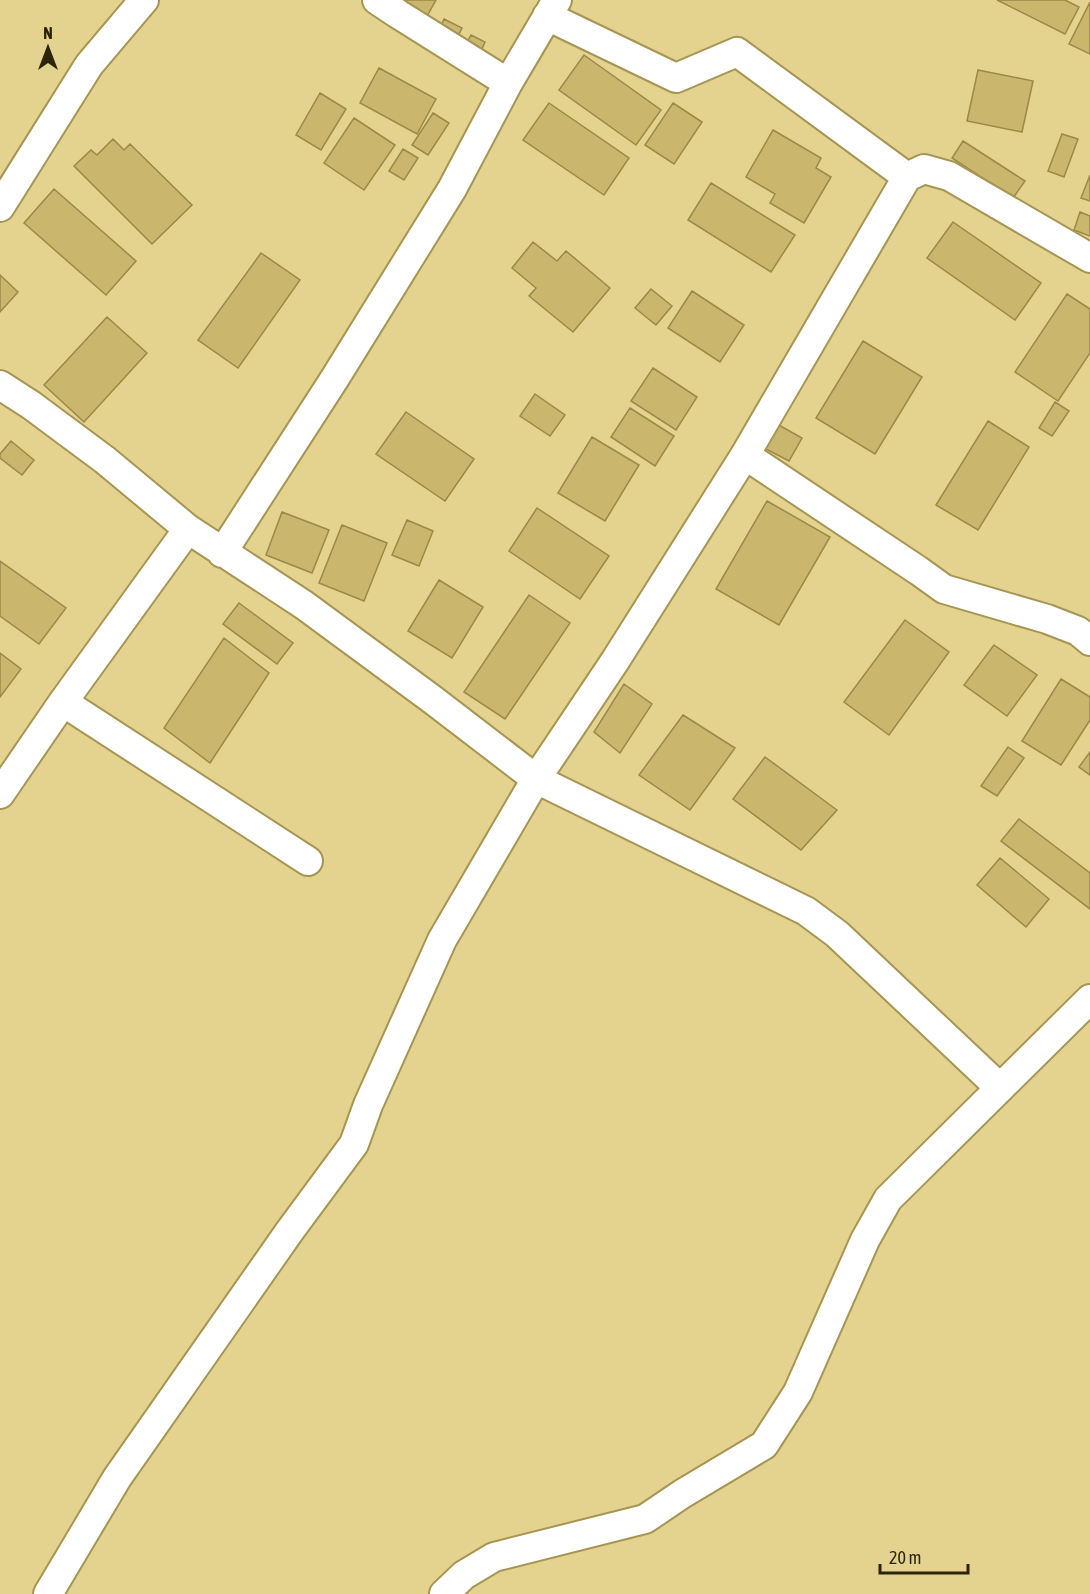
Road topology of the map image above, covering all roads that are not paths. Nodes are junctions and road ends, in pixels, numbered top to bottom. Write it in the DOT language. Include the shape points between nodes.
graph roads {
  1 [pos="144,0"];
  2 [pos="377,0"];
  3 [pos="552,8"];
  4 [pos="508,83"];
  5 [pos="907,177"];
  6 [pos="0,207"];
  7 [pos="1090,258"];
  8 [pos="0,385"];
  9 [pos="745,455"];
  10 [pos="188,529"];
  11 [pos="222,553"];
  12 [pos="1090,641"];
  13 [pos="63,702"];
  14 [pos="536,779"];
  15 [pos="0,794"];
  16 [pos="308,861"];
  17 [pos="1090,999"];
  18 [pos="1000,1089"];
  19 [pos="48,1594"];
  20 [pos="444,1594"];
  1 -- 6 [label="street" via="89,65"];
  2 -- 4 [label="street"];
  3 -- 4 [label="street"];
  3 -- 5 [label="street" via="676,78 737,52"];
  4 -- 11 [label="street" via="452,189"];
  5 -- 7 [label="street" via="924,169 950,176"];
  5 -- 9 [label="street"];
  8 -- 10 [label="street" via="105,460"];
  9 -- 12 [label="street" via="944,589 1047,619 1078,631"];
  9 -- 14 [label="street"];
  10 -- 11 [label="street"];
  10 -- 13 [label="street"];
  11 -- 14 [label="street" via="303,605"];
  13 -- 15 [label="street"];
  13 -- 16 [label="street"];
  14 -- 18 [label="street" via="806,912 837,934"];
  14 -- 19 [label="street" via="442,940 354,1144 117,1478"];
  17 -- 18 [label="street"];
  18 -- 20 [label="street" via="888,1199 865,1240 798,1392 764,1445 645,1519 494,1557 464,1575"];
}
